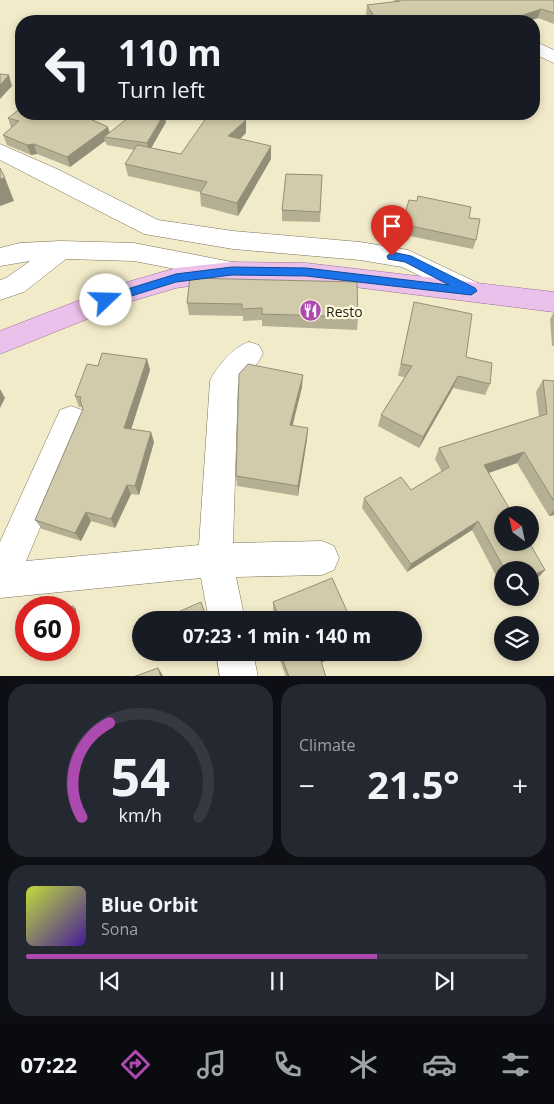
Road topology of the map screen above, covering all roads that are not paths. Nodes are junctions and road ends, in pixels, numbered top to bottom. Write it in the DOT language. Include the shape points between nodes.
graph roads {
  1 [pos="540,50"];
  2 [pos="554,57"];
  3 [pos="0,151"];
  4 [pos="61,250"];
  5 [pos="0,258"];
  6 [pos="232,271"];
  7 [pos="0,290"];
  8 [pos="471,291"];
  9 [pos="554,302"];
  10 [pos="0,343"];
  11 [pos="249,352"];
  12 [pos="71,419"];
  13 [pos="322,558"];
  14 [pos="215,560"];
  15 [pos="0,581"];
  16 [pos="225,611"];
  17 [pos="236,661"];
  18 [pos="239,676"];
  1 -- 2 [label="street"];
  3 -- 8 [label="street" via="153,228 408,259"];
  4 -- 5 [label="street" via="20,252"];
  4 -- 6 [label="street" via="134,252"];
  4 -- 7 [label="street" via="15,285"];
  6 -- 8 [label="main road" via="306,272"];
  6 -- 10 [label="main road" via="176,278 124,293"];
  8 -- 9 [label="main road"];
  11 -- 14 [label="street" via="224,381"];
  12 -- 15 [label="street"];
  13 -- 14 [label="street"];
  14 -- 15 [label="street"];
  14 -- 16 [label="street"];
  17 -- 18 [label="street"];
}
